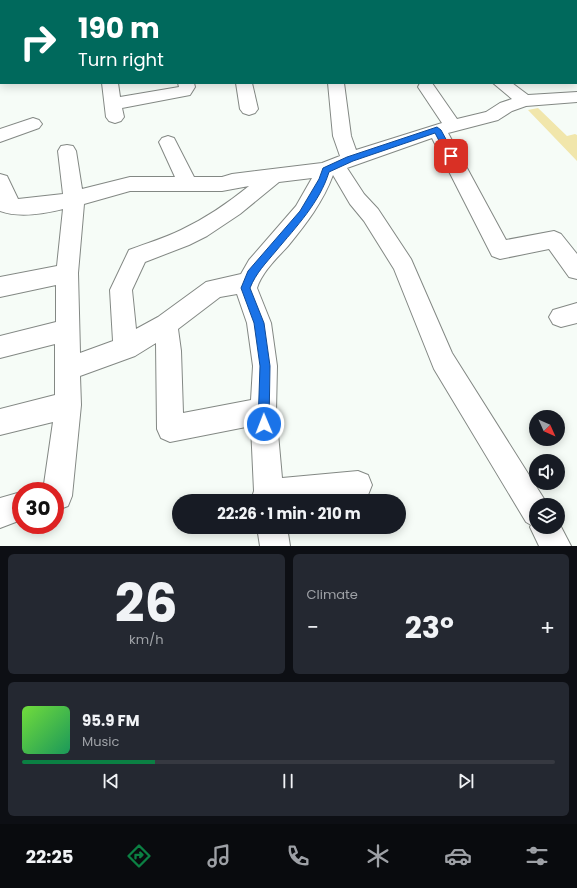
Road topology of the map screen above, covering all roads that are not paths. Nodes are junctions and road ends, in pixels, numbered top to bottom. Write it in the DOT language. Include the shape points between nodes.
graph roads {
  1 [pos="110,84"];
  2 [pos="186,84"];
  3 [pos="244,84"];
  4 [pos="336,84"];
  5 [pos="502,84"];
  6 [pos="426,88"];
  7 [pos="577,97"];
  8 [pos="525,101"];
  9 [pos="249,109"];
  10 [pos="33,124"];
  11 [pos="445,128"];
  12 [pos="0,136"];
  13 [pos="168,142"];
  14 [pos="67,151"];
  15 [pos="337,164"];
  16 [pos="274,176"];
  17 [pos="0,181"];
  18 [pos="187,183"];
  19 [pos="74,199"];
  20 [pos="6,205"];
  21 [pos="577,270"];
  22 [pos="67,273"];
  23 [pos="247,282"];
  24 [pos="0,287"];
  25 [pos="166,325"];
  26 [pos="68,330"];
  27 [pos="0,348"];
  28 [pos="126,348"];
  29 [pos="68,369"];
  30 [pos="68,405"];
  31 [pos="263,411"];
  32 [pos="0,422"];
  33 [pos="60,482"];
  34 [pos="358,485"];
  35 [pos="268,494"];
  36 [pos="290,494"];
  37 [pos="529,501"];
  38 [pos="12,509"];
  39 [pos="0,512"];
  40 [pos="273,534"];
  41 [pos="549,534"];
  42 [pos="275,546"];
  43 [pos="556,546"];
  1 -- 2 [label="street" via="114,111 184,91"];
  3 -- 9 [label="street"];
  4 -- 15 [label="street" via="342,136"];
  5 -- 8 [label="street"];
  6 -- 11 [label="street"];
  7 -- 8 [label="street"];
  8 -- 11 [label="street" via="506,107 492,116"];
  10 -- 12 [label="street"];
  11 -- 15 [label="street"];
  11 -- 21 [label="street" via="500,250 554,240"];
  13 -- 18 [label="street"];
  14 -- 19 [label="street"];
  15 -- 16 [label="street"];
  15 -- 23 [label="street" via="322,179 302,213"];
  15 -- 37 [label="street" via="357,199 371,215 404,265 443,361"];
  16 -- 18 [label="street" via="222,184"];
  16 -- 28 [label="street" via="219,219 188,236 137,256 120,290"];
  17 -- 20 [label="street"];
  18 -- 19 [label="street" via="130,184"];
  19 -- 20 [label="street" via="26,207"];
  19 -- 22 [label="street"];
  22 -- 24 [label="street"];
  22 -- 26 [label="street"];
  23 -- 25 [label="street" via="214,289"];
  23 -- 31 [label="street" via="246,288 259,323 265,366"];
  25 -- 28 [label="street"];
  25 -- 31 [label="street" via="170,429"];
  26 -- 27 [label="street"];
  26 -- 29 [label="street"];
  28 -- 29 [label="street"];
  29 -- 30 [label="street"];
  30 -- 32 [label="street"];
  30 -- 33 [label="street"];
  31 -- 35 [label="street"];
  34 -- 36 [label="street"];
  38 -- 39 [label="street"];
  40 -- 42 [label="street"];
  41 -- 43 [label="street"];
}
